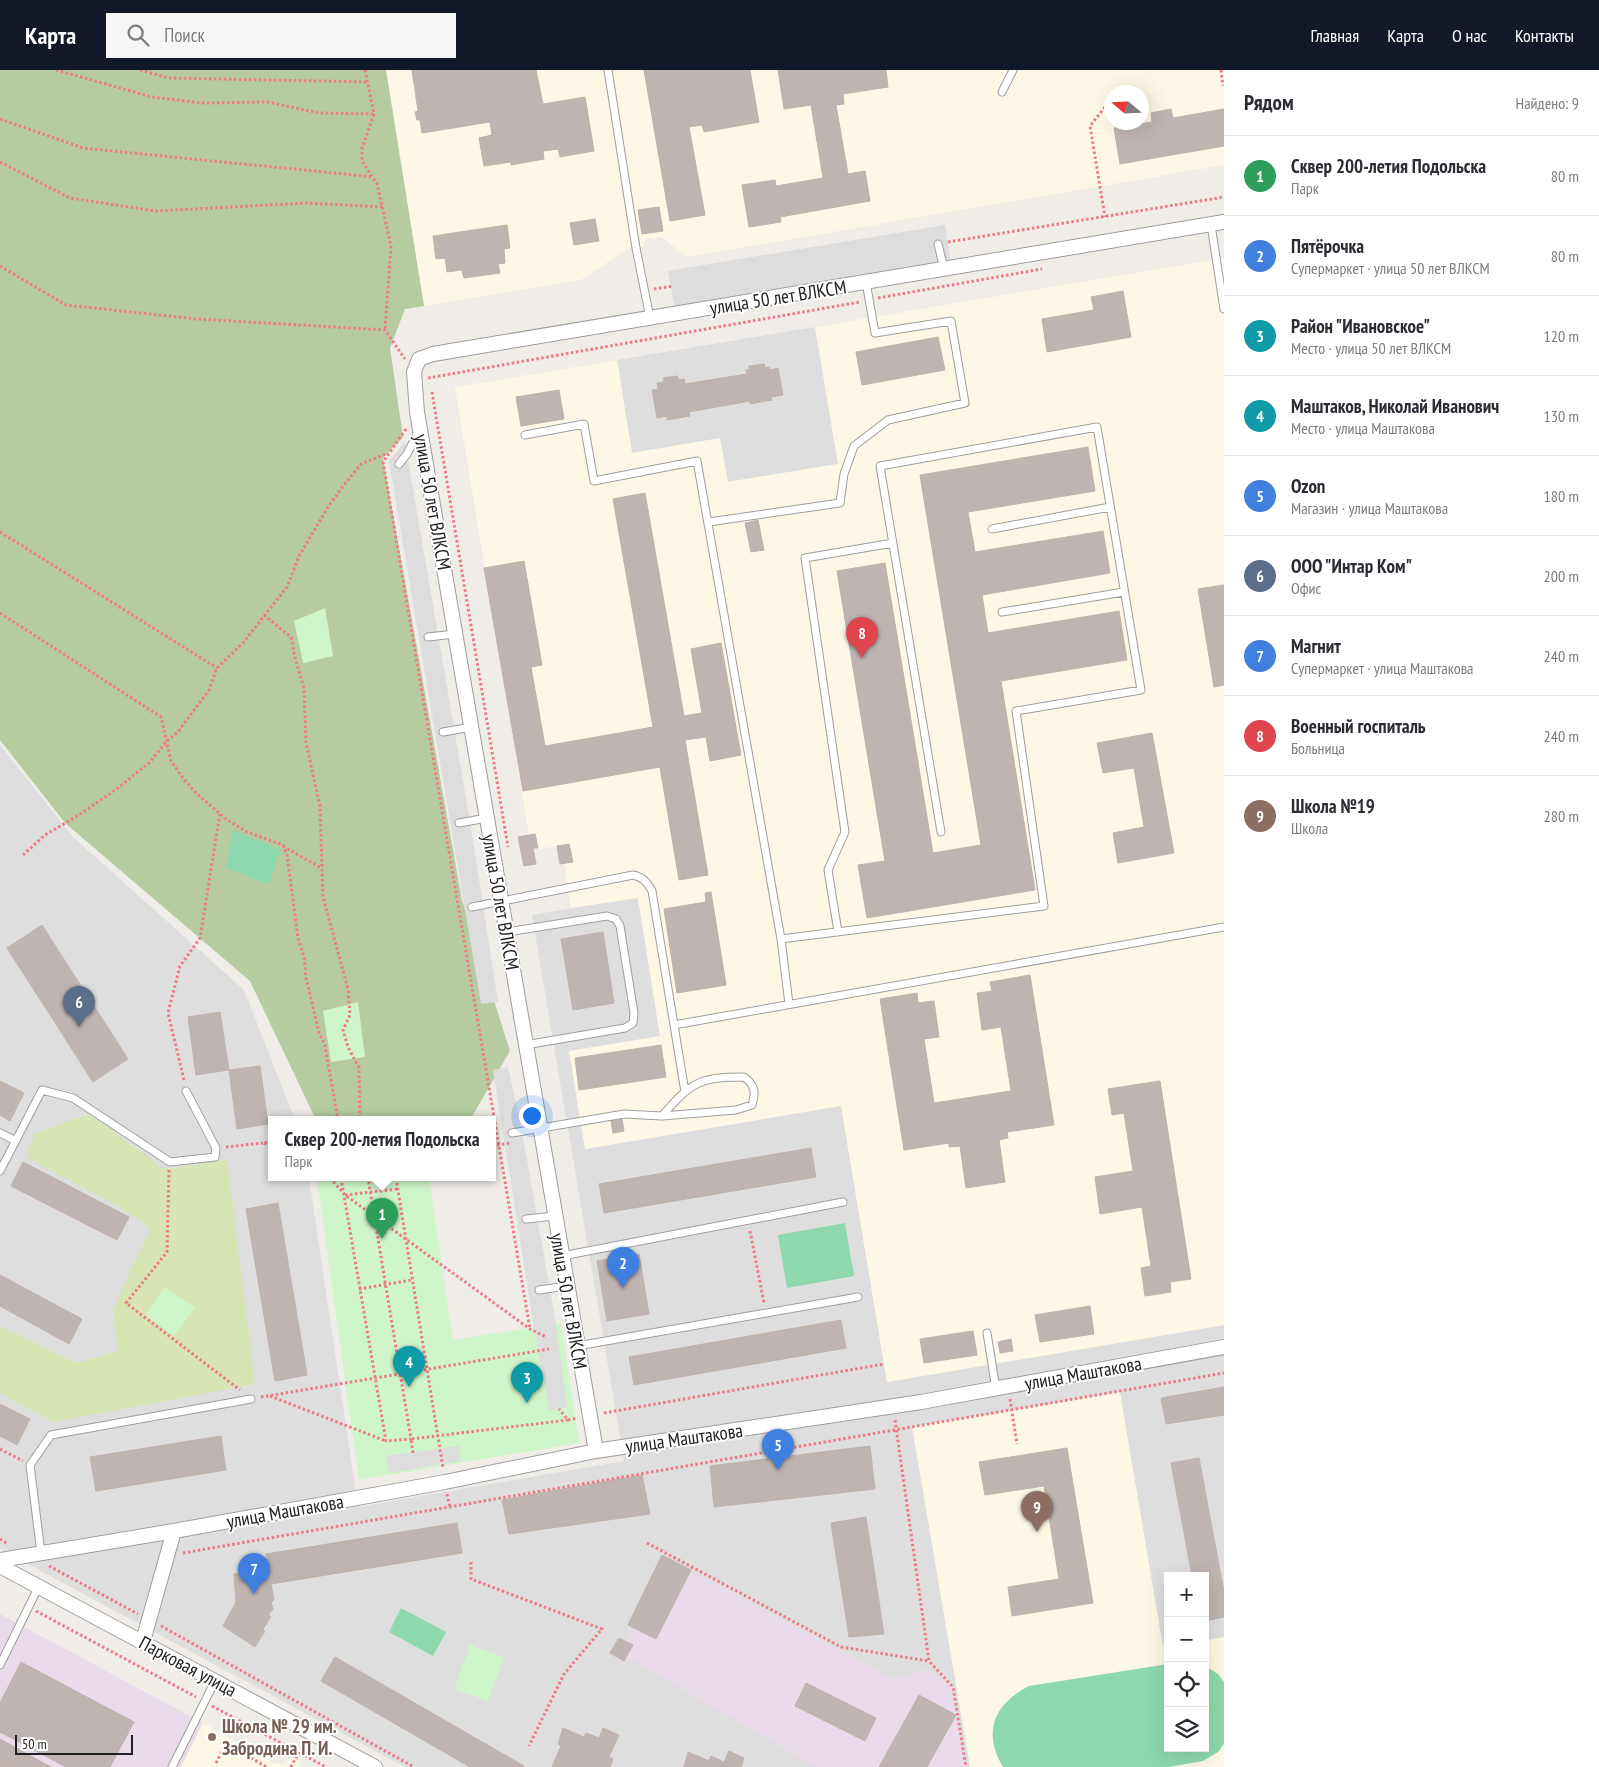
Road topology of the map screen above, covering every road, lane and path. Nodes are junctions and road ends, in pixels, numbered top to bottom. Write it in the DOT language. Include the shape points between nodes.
graph roads {
  1 [pos="56,70"];
  2 [pos="140,70"];
  3 [pos="365,70"];
  4 [pos="608,70"];
  5 [pos="1013,70"];
  6 [pos="1221,70"];
  7 [pos="368,82"];
  8 [pos="1223,86"];
  9 [pos="1002,92"];
  10 [pos="1104,108"];
  11 [pos="374,114"];
  12 [pos="0,119"];
  13 [pos="0,162"];
  14 [pos="372,176"];
  15 [pos="1224,198"];
  16 [pos="382,207"];
  17 [pos="1106,217"];
  18 [pos="1218,224"];
  19 [pos="938,244"];
  20 [pos="0,266"];
  21 [pos="1046,268"];
  22 [pos="944,269"];
  23 [pos="866,282"];
  24 [pos="673,286"];
  25 [pos="644,290"];
  26 [pos="869,300"];
  27 [pos="1224,309"];
  28 [pos="650,318"];
  29 [pos="385,330"];
  30 [pos="414,372"];
  31 [pos="429,379"];
  32 [pos="417,412"];
  33 [pos="420,426"];
  34 [pos="524,435"];
  35 [pos="388,452"];
  36 [pos="399,464"];
  37 [pos="1110,507"];
  38 [pos="709,522"];
  39 [pos="992,529"];
  40 [pos="0,532"];
  41 [pos="893,543"];
  42 [pos="1124,592"];
  43 [pos="0,612"];
  44 [pos="1002,612"];
  45 [pos="264,615"];
  46 [pos="456,634"];
  47 [pos="428,638"];
  48 [pos="217,668"];
  49 [pos="472,727"];
  50 [pos="443,732"];
  51 [pos="167,741"];
  52 [pos="220,813"];
  53 [pos="487,818"];
  54 [pos="459,824"];
  55 [pos="941,832"];
  56 [pos="283,845"];
  57 [pos="23,855"];
  58 [pos="321,868"];
  59 [pos="501,901"];
  60 [pos="472,907"];
  61 [pos="1224,927"];
  62 [pos="506,932"];
  63 [pos="838,932"];
  64 [pos="781,939"];
  65 [pos="789,1004"];
  66 [pos="674,1025"];
  67 [pos="525,1045"];
  68 [pos="186,1091"];
  69 [pos="685,1092"];
  70 [pos="337,1116"];
  71 [pos="360,1116"];
  72 [pos="493,1116"];
  73 [pos="662,1116"];
  74 [pos="539,1130"];
  75 [pos="0,1133"];
  76 [pos="496,1134"];
  77 [pos="512,1134"];
  78 [pos="16,1141"];
  79 [pos="268,1142"];
  80 [pos="263,1143"];
  81 [pos="513,1143"];
  82 [pos="268,1145"];
  83 [pos="498,1146"];
  84 [pos="216,1148"];
  85 [pos="170,1162"];
  86 [pos="0,1171"];
  87 [pos="332,1181"];
  88 [pos="342,1181"];
  89 [pos="368,1181"];
  90 [pos="397,1181"];
  91 [pos="398,1189"];
  92 [pos="370,1192"];
  93 [pos="345,1196"];
  94 [pos="843,1202"];
  95 [pos="555,1216"];
  96 [pos="374,1217"];
  97 [pos="526,1219"];
  98 [pos="748,1220"];
  99 [pos="405,1238"];
  100 [pos="562,1256"];
  101 [pos="412,1280"];
  102 [pos="386,1285"];
  103 [pos="567,1286"];
  104 [pos="360,1290"];
  105 [pos="539,1290"];
  106 [pos="858,1297"];
  107 [pos="766,1313"];
  108 [pos="530,1329"];
  109 [pos="987,1333"];
  110 [pos="546,1337"];
  111 [pos="577,1346"];
  112 [pos="1224,1347"];
  113 [pos="549,1349"];
  114 [pos="884,1364"];
  115 [pos="427,1370"];
  116 [pos="1224,1372"];
  117 [pos="400,1374"];
  118 [pos="375,1378"];
  119 [pos="1002,1388"];
  120 [pos="251,1399"];
  121 [pos="893,1407"];
  122 [pos="559,1409"];
  123 [pos="1012,1410"];
  124 [pos="590,1416"];
  125 [pos="568,1420"];
  126 [pos="896,1430"];
  127 [pos="437,1436"];
  128 [pos="411,1439"];
  129 [pos="386,1441"];
  130 [pos="1017,1444"];
  131 [pos="0,1449"];
  132 [pos="596,1451"];
  133 [pos="413,1453"];
  134 [pos="30,1465"];
  135 [pos="174,1531"];
  136 [pos="0,1540"];
  137 [pos="647,1543"];
  138 [pos="35,1554"];
  139 [pos="180,1554"];
  140 [pos="0,1560"];
  141 [pos="471,1562"];
  142 [pos="0,1566"];
  143 [pos="39,1586"];
  144 [pos="29,1607"];
  145 [pos="149,1620"];
  146 [pos="143,1641"];
  147 [pos="929,1661"];
  148 [pos="0,1665"];
  149 [pos="215,1680"];
  150 [pos="204,1701"];
  151 [pos="529,1746"];
  152 [pos="299,1752"];
  153 [pos="216,1763"];
  154 [pos="264,1766"];
  155 [pos="172,1767"];
  156 [pos="291,1767"];
  157 [pos="326,1767"];
  158 [pos="375,1767"];
  159 [pos="414,1767"];
  160 [pos="966,1767"];
  1 -- 11 [label="path" via="152,97 202,103 267,102 319,113"];
  2 -- 7 [label="path" via="168,78"];
  3 -- 7 [label="path"];
  4 -- 25 [label="lane"];
  5 -- 9 [label="lane"];
  6 -- 8 [label="path"];
  7 -- 11 [label="path"];
  10 -- 17 [label="path" via="1090,126"];
  11 -- 14 [label="path" via="362,148 362,161"];
  12 -- 14 [label="path" via="83,148"];
  13 -- 16 [label="path" via="70,198 156,211 307,203"];
  14 -- 16 [label="path" via="378,184"];
  15 -- 17 [label="path"];
  16 -- 29 [label="path" via="391,246"];
  17 -- 19 [label="path"];
  18 -- 22 [label="street, улица 50 лет ВЛКСМ"];
  18 -- 27 [label="lane"];
  19 -- 22 [label="lane"];
  20 -- 29 [label="path" via="66,305 197,319"];
  21 -- 26 [label="path"];
  22 -- 23 [label="street, улица 50 лет ВЛКСМ"];
  23 -- 26 [label="lane"];
  23 -- 28 [label="street, улица 50 лет ВЛКСМ"];
  24 -- 25 [label="path"];
  25 -- 28 [label="lane"];
  26 -- 31 [label="path"];
  26 -- 38 [label="lane" via="875,333 951,321 965,403 888,420 854,446 844,474 840,503"];
  28 -- 30 [label="street, улица 50 лет ВЛКСМ" via="433,354 419,359"];
  29 -- 30 [label="path"];
  30 -- 32 [label="street, улица 50 лет ВЛКСМ"];
  32 -- 33 [label="street, улица 50 лет ВЛКСМ"];
  32 -- 72 [label="path" via="383,462"];
  33 -- 36 [label="lane"];
  33 -- 46 [label="street, улица 50 лет ВЛКСМ"];
  34 -- 38 [label="lane" via="584,424 594,481 697,460"];
  35 -- 45 [label="path" via="361,464 344,485 299,556 287,587"];
  37 -- 39 [label="lane"];
  37 -- 41 [label="lane" via="1097,427 880,466"];
  37 -- 42 [label="lane"];
  38 -- 64 [label="lane"];
  40 -- 48 [label="path"];
  41 -- 55 [label="lane"];
  41 -- 63 [label="lane" via="805,558 845,832 828,870"];
  42 -- 44 [label="lane"];
  42 -- 63 [label="lane" via="1141,690 1016,711 1044,906"];
  43 -- 51 [label="path" via="161,717"];
  45 -- 48 [label="path"];
  45 -- 58 [label="path" via="291,637 304,688 306,742 320,807"];
  46 -- 47 [label="lane"];
  46 -- 49 [label="street, улица 50 лет ВЛКСМ"];
  48 -- 51 [label="path" via="209,690 178,732"];
  49 -- 50 [label="lane"];
  49 -- 53 [label="street, улица 50 лет ВЛКСМ"];
  51 -- 52 [label="path" via="171,761 183,778"];
  51 -- 57 [label="path" via="150,762 118,788 44,835"];
  52 -- 56 [label="path" via="247,832"];
  52 -- 68 [label="path" via="200,938 180,966 168,1013"];
  53 -- 54 [label="lane"];
  53 -- 59 [label="street, улица 50 лет ВЛКСМ"];
  56 -- 58 [label="path"];
  56 -- 70 [label="path" via="306,978 325,1046"];
  58 -- 71 [label="path" via="322,897 348,989 350,1015 344,1030 348,1047 359,1068"];
  59 -- 60 [label="lane"];
  59 -- 62 [label="street, улица 50 лет ВЛКСМ"];
  59 -- 66 [label="lane" via="640,876 652,891"];
  61 -- 65 [label="lane"];
  62 -- 67 [label="street, улица 50 лет ВЛКСМ"];
  62 -- 67 [label="lane" via="607,916 616,919 620,926 633,1023 625,1028"];
  63 -- 64 [label="lane"];
  64 -- 65 [label="lane"];
  65 -- 66 [label="lane"];
  66 -- 69 [label="lane"];
  67 -- 74 [label="street, улица 50 лет ВЛКСМ"];
  68 -- 84 [label="lane"];
  69 -- 73 [label="lane"];
  69 -- 73 [label="lane" via="698,1082 730,1077 744,1077 755,1089 752,1105 736,1110"];
  73 -- 74 [label="lane" via="624,1114"];
  74 -- 77 [label="lane"];
  74 -- 95 [label="street, улица 50 лет ВЛКСМ"];
  75 -- 78 [label="lane"];
  76 -- 83 [label="path"];
  78 -- 85 [label="lane" via="42,1090 73,1098"];
  78 -- 86 [label="lane"];
  79 -- 80 [label="path"];
  80 -- 82 [label="path"];
  80 -- 84 [label="path"];
  81 -- 83 [label="path"];
  83 -- 108 [label="path"];
  84 -- 85 [label="lane" via="215,1157"];
  85 -- 120 [label="path" via="167,1252 126,1303"];
  87 -- 93 [label="path"];
  88 -- 93 [label="path"];
  89 -- 92 [label="path"];
  90 -- 91 [label="path"];
  91 -- 92 [label="path"];
  91 -- 99 [label="path"];
  92 -- 93 [label="path"];
  92 -- 96 [label="path"];
  93 -- 96 [label="path"];
  93 -- 104 [label="path"];
  94 -- 98 [label="lane"];
  95 -- 97 [label="lane"];
  95 -- 100 [label="street, улица 50 лет ВЛКСМ"];
  96 -- 99 [label="path"];
  96 -- 102 [label="path"];
  98 -- 100 [label="lane"];
  98 -- 107 [label="path"];
  99 -- 101 [label="path"];
  99 -- 108 [label="path"];
  100 -- 103 [label="street, улица 50 лет ВЛКСМ"];
  101 -- 102 [label="path"];
  101 -- 115 [label="path"];
  102 -- 104 [label="path"];
  102 -- 117 [label="path"];
  103 -- 105 [label="lane"];
  103 -- 111 [label="street, улица 50 лет ВЛКСМ"];
  104 -- 118 [label="path"];
  106 -- 107 [label="lane"];
  107 -- 111 [label="lane"];
  108 -- 110 [label="path"];
  109 -- 119 [label="lane"];
  111 -- 124 [label="street, улица 50 лет ВЛКСМ"];
  112 -- 119 [label="street, улица Маштакова"];
  113 -- 115 [label="path"];
  114 -- 124 [label="path"];
  115 -- 117 [label="path"];
  115 -- 127 [label="path"];
  116 -- 123 [label="path"];
  117 -- 118 [label="path"];
  117 -- 128 [label="path"];
  118 -- 129 [label="path"];
  118 -- 129 [label="path" via="269,1396"];
  119 -- 121 [label="street, улица Маштакова"];
  119 -- 123 [label="path"];
  120 -- 134 [label="lane" via="52,1435"];
  121 -- 126 [label="path"];
  121 -- 132 [label="street, улица Маштакова"];
  122 -- 125 [label="path"];
  123 -- 126 [label="path"];
  123 -- 130 [label="path"];
  124 -- 125 [label="path"];
  124 -- 132 [label="street, улица 50 лет ВЛКСМ"];
  125 -- 127 [label="path"];
  126 -- 139 [label="path"];
  126 -- 147 [label="path"];
  127 -- 128 [label="path"];
  128 -- 129 [label="path"];
  128 -- 133 [label="path"];
  131 -- 134 [label="path"];
  132 -- 135 [label="street, улица Маштакова"];
  134 -- 138 [label="lane"];
  135 -- 138 [label="street, улица Маштакова"];
  135 -- 145 [label="street"];
  136 -- 138 [label="path"];
  137 -- 147 [label="path" via="841,1647"];
  138 -- 140 [label="street, улица Маштакова"];
  138 -- 145 [label="path"];
  141 -- 151 [label="path" via="470,1579 602,1629 564,1674"];
  142 -- 143 [label="street, Парковая улица"];
  143 -- 144 [label="lane"];
  143 -- 146 [label="street, Парковая улица"];
  144 -- 148 [label="lane"];
  144 -- 150 [label="path"];
  145 -- 146 [label="street"];
  145 -- 159 [label="path"];
  146 -- 149 [label="street, Парковая улица"];
  147 -- 160 [label="path" via="953,1688"];
  149 -- 150 [label="lane"];
  149 -- 158 [label="street, Парковая улица"];
  150 -- 152 [label="path"];
  150 -- 155 [label="lane"];
  152 -- 156 [label="path"];
  152 -- 157 [label="path"];
  153 -- 154 [label="path" via="226,1744"];
}
